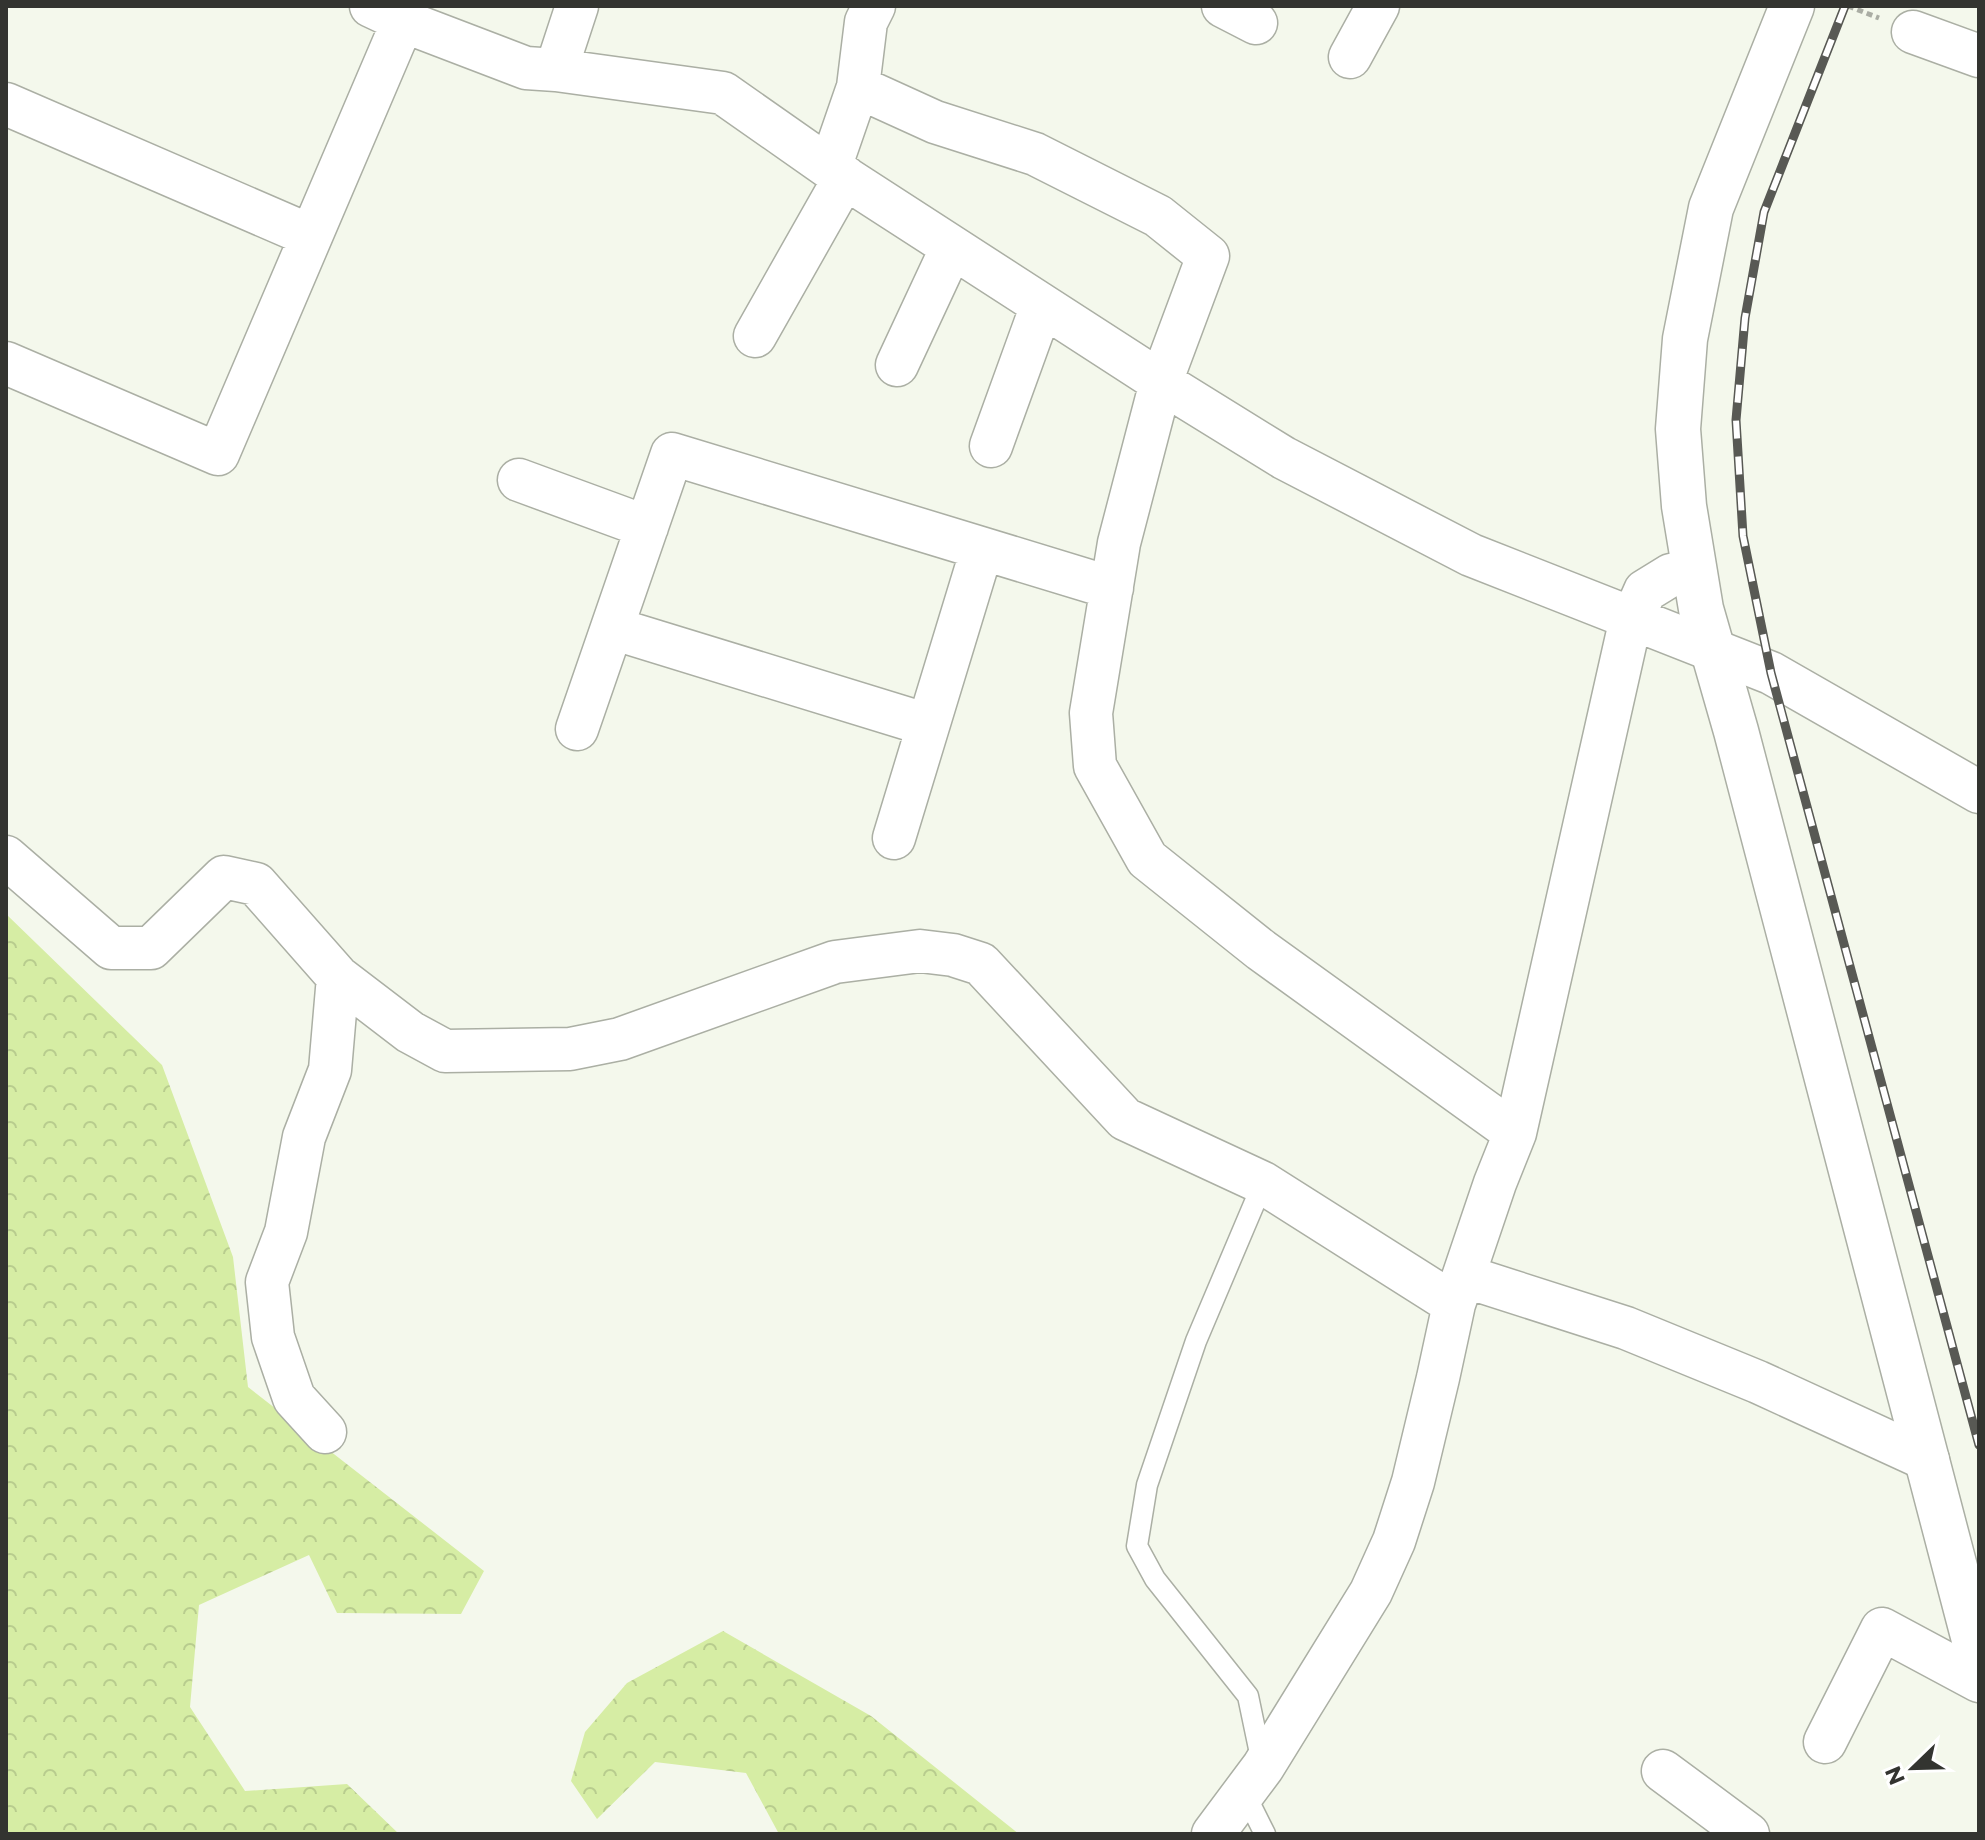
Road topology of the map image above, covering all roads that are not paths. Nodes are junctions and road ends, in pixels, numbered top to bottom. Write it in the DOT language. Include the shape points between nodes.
graph roads {
  1 [pos="577,6"];
  2 [pos="874,6"];
  3 [pos="1378,6"];
  4 [pos="1792,6"];
  5 [pos="387,14"];
  6 [pos="1913,32"];
  7 [pos="1979,56"];
  8 [pos="1350,57"];
  9 [pos="556,70"];
  10 [pos="858,87"];
  11 [pos="6,104"];
  12 [pos="838,173"];
  13 [pos="311,236"];
  14 [pos="952,247"];
  15 [pos="1042,305"];
  16 [pos="755,336"];
  17 [pos="6,363"];
  18 [pos="897,365"];
  19 [pos="1161,382"];
  20 [pos="991,446"];
  21 [pos="519,480"];
  22 [pos="647,527"];
  23 [pos="982,549"];
  24 [pos="1694,570"];
  25 [pos="1112,588"];
  26 [pos="1633,618"];
  27 [pos="612,628"];
  28 [pos="1713,649"];
  29 [pos="928,725"];
  30 [pos="577,729"];
  31 [pos="1979,792"];
  32 [pos="894,838"];
  33 [pos="6,857"];
  34 [pos="338,977"];
  35 [pos="1515,1133"];
  36 [pos="1263,1183"];
  37 [pos="1459,1290"];
  38 [pos="325,1432"];
  39 [pos="1928,1460"];
  40 [pos="1979,1659"];
  41 [pos="1979,1681"];
  42 [pos="1825,1742"];
  43 [pos="1663,1771"];
  44 [pos="1254,1780"];
  45 [pos="1213,1834"];
  46 [pos="1265,1834"];
  47 [pos="1748,1834"];
  1 -- 9 [label="street"];
  2 -- 10 [label="street" via="866,22"];
  3 -- 8 [label="street"];
  4 -- 24 [label="street" via="1711,208 1685,339 1678,429"];
  5 -- 9 [label="street" via="526,68"];
  5 -- 13 [label="street"];
  6 -- 7 [label="street"];
  9 -- 12 [label="street" via="723,93"];
  10 -- 12 [label="street"];
  10 -- 19 [label="street" via="935,122 1035,154 1158,216 1208,256"];
  11 -- 13 [label="street"];
  12 -- 14 [label="street"];
  12 -- 16 [label="street"];
  13 -- 17 [label="street" via="218,454"];
  14 -- 15 [label="street"];
  14 -- 18 [label="street"];
  15 -- 19 [label="street"];
  15 -- 20 [label="street"];
  19 -- 25 [label="street"];
  19 -- 26 [label="street" via="1284,458 1471,555"];
  21 -- 22 [label="street"];
  22 -- 23 [label="street" via="672,454"];
  22 -- 27 [label="street"];
  23 -- 25 [label="street"];
  23 -- 29 [label="street"];
  24 -- 26 [label="street" via="1671,575 1645,591"];
  24 -- 28 [label="street"];
  25 -- 35 [label="street" via="1091,713 1095,766 1147,859 1261,950"];
  26 -- 28 [label="street"];
  26 -- 35 [label="street"];
  27 -- 29 [label="street"];
  27 -- 30 [label="street"];
  28 -- 31 [label="street" via="1771,673"];
  28 -- 39 [label="street"];
  29 -- 32 [label="street"];
  33 -- 34 [label="street" via="111,948 151,948 224,877 256,884"];
  34 -- 36 [label="street" via="410,1032 445,1051 570,1049 620,1039 835,962 920,951 953,955 981,964 1125,1119"];
  34 -- 38 [label="street" via="330,1070 304,1137 286,1232 267,1282 273,1337 294,1398"];
  35 -- 37 [label="street"];
  36 -- 37 [label="street"];
  36 -- 44 [label="lane" via="1196,1341 1147,1485 1137,1546 1155,1579 1248,1696"];
  37 -- 39 [label="street" via="1626,1328"];
  37 -- 44 [label="street" via="1394,1541 1371,1592"];
  39 -- 40 [label="street"];
  41 -- 42 [label="street" via="1882,1629"];
  43 -- 47 [label="street"];
  44 -- 45 [label="street"];
  44 -- 46 [label="lane"];
}
